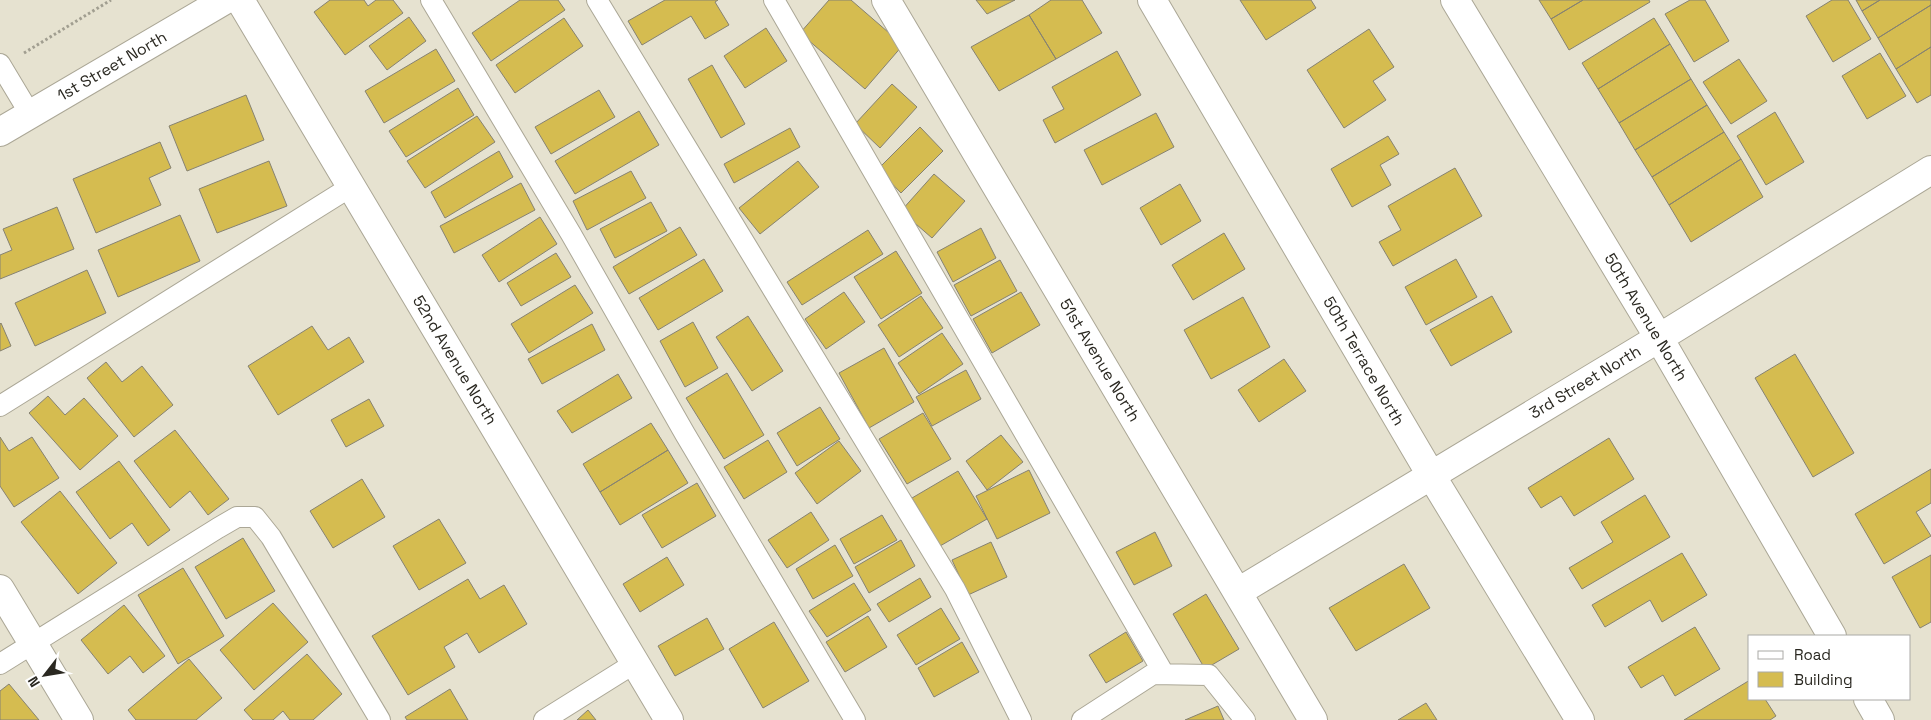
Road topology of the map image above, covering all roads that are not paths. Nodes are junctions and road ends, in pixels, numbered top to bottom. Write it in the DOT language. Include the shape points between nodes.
graph roads {
  1 [pos="225,0"];
  2 [pos="240,0"];
  3 [pos="431,0"];
  4 [pos="597,0"];
  5 [pos="774,0"];
  6 [pos="886,0"];
  7 [pos="1152,0"];
  8 [pos="1455,0"];
  9 [pos="1,65"];
  10 [pos="30,114"];
  11 [pos="0,132"];
  12 [pos="1931,170"];
  13 [pos="352,186"];
  14 [pos="1659,338"];
  15 [pos="0,406"];
  16 [pos="1431,475"];
  17 [pos="0,589"];
  18 [pos="1238,592"];
  19 [pos="1831,635"];
  20 [pos="33,644"];
  21 [pos="635,663"];
  22 [pos="0,664"];
  23 [pos="1164,674"];
  24 [pos="1869,700"];
  25 [pos="79,720"];
  26 [pos="380,720"];
  27 [pos="544,720"];
  28 [pos="669,720"];
  29 [pos="855,720"];
  30 [pos="1021,720"];
  31 [pos="1082,720"];
  32 [pos="1246,720"];
  33 [pos="1313,720"];
  34 [pos="1580,720"];
  35 [pos="1880,720"];
  1 -- 10 [label="street, 1st Street North"];
  2 -- 13 [label="street, 52nd Avenue North"];
  3 -- 29 [label="lane"];
  4 -- 30 [label="lane" via="955,589"];
  5 -- 23 [label="lane"];
  6 -- 18 [label="street, 51st Avenue North"];
  7 -- 16 [label="street, 50th Terrace North"];
  8 -- 14 [label="street, 50th Avenue North"];
  9 -- 10 [label="lane"];
  10 -- 11 [label="street, 1st Street North"];
  12 -- 14 [label="street, 3rd Street North"];
  13 -- 15 [label="lane"];
  13 -- 21 [label="street, 52nd Avenue North"];
  14 -- 16 [label="street, 3rd Street North"];
  14 -- 19 [label="street, 50th Avenue North"];
  16 -- 18 [label="street, 3rd Street North"];
  16 -- 34 [label="street, 50th Terrace North"];
  17 -- 20 [label="street"];
  18 -- 33 [label="street, 51st Avenue North"];
  20 -- 22 [label="lane"];
  20 -- 25 [label="street"];
  20 -- 26 [label="lane" via="237,517 255,517 271,537"];
  21 -- 27 [label="lane"];
  21 -- 28 [label="street, 52nd Avenue North"];
  23 -- 31 [label="lane" via="1153,674"];
  23 -- 32 [label="lane" via="1209,674"];
  24 -- 35 [label="street"];
}
